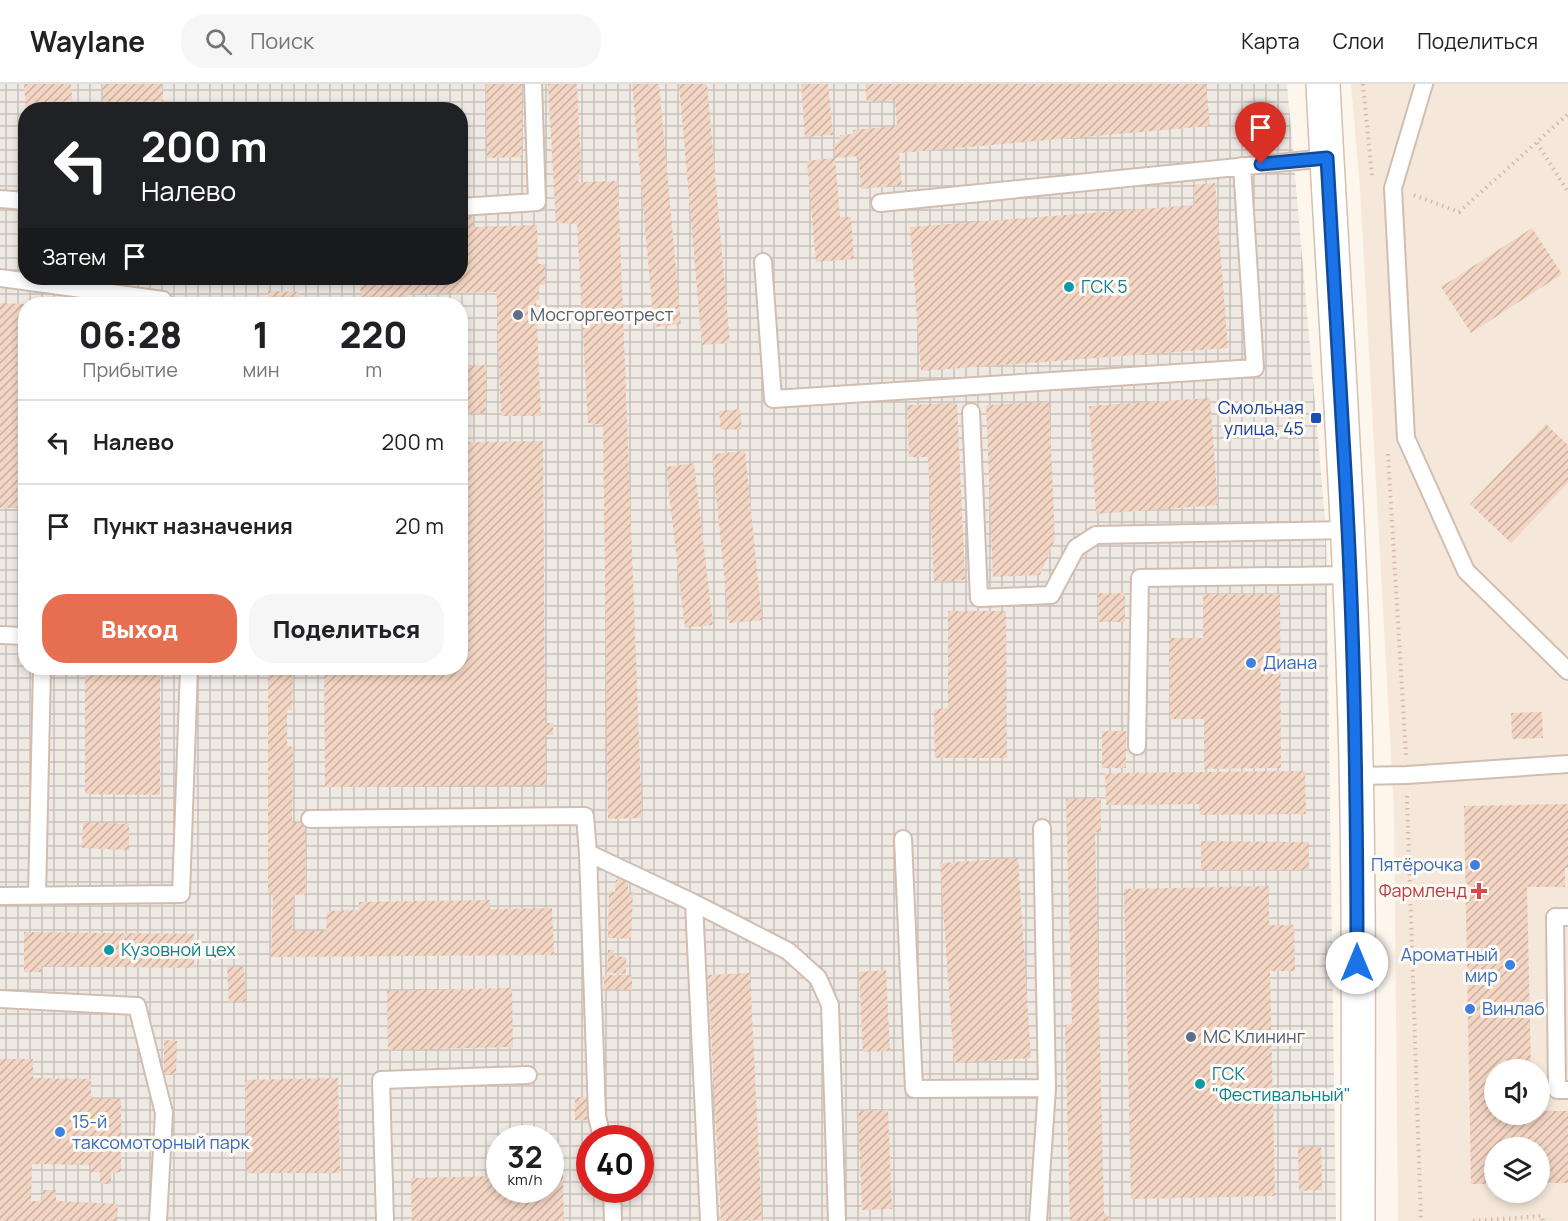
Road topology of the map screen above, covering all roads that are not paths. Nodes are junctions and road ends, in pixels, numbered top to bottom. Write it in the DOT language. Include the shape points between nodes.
graph roads {
  1 [pos="533,84"];
  2 [pos="1323,84"];
  3 [pos="1425,84"];
  4 [pos="1327,158"];
  5 [pos="1242,166"];
  6 [pos="0,199"];
  7 [pos="18,200"];
  8 [pos="880,203"];
  9 [pos="468,206"];
  10 [pos="763,262"];
  11 [pos="0,278"];
  12 [pos="18,280"];
  13 [pos="52,285"];
  14 [pos="141,297"];
  15 [pos="971,412"];
  16 [pos="1348,530"];
  17 [pos="1350,575"];
  18 [pos="0,635"];
  19 [pos="18,636"];
  20 [pos="1568,671"];
  21 [pos="42,675"];
  22 [pos="189,675"];
  23 [pos="1137,746"];
  24 [pos="1568,764"];
  25 [pos="1357,776"];
  26 [pos="310,819"];
  27 [pos="1042,828"];
  28 [pos="903,839"];
  29 [pos="588,853"];
  30 [pos="0,896"];
  31 [pos="37,896"];
  32 [pos="694,903"];
  33 [pos="1568,917"];
  34 [pos="0,999"];
  35 [pos="528,1075"];
  36 [pos="1047,1088"];
  37 [pos="1568,1090"];
  38 [pos="599,1125"];
  39 [pos="612,1203"];
  40 [pos="158,1221"];
  41 [pos="385,1221"];
  42 [pos="613,1221"];
  43 [pos="709,1221"];
  44 [pos="837,1221"];
  45 [pos="1038,1221"];
  46 [pos="1358,1221"];
  1 -- 9 [label="lane" via="537,202"];
  2 -- 4 [label="street"];
  3 -- 20 [label="lane" via="1393,188 1406,438 1466,571"];
  4 -- 5 [label="lane"];
  4 -- 16 [label="street"];
  5 -- 8 [label="lane"];
  5 -- 10 [label="lane" via="1255,368 773,399"];
  6 -- 7 [label="lane"];
  11 -- 12 [label="lane"];
  13 -- 14 [label="lane"];
  15 -- 16 [label="lane" via="979,598 1051,596 1076,548 1096,535"];
  16 -- 17 [label="street"];
  17 -- 23 [label="lane" via="1140,578"];
  17 -- 25 [label="street"];
  18 -- 19 [label="lane"];
  21 -- 31 [label="lane"];
  22 -- 31 [label="lane" via="181,894"];
  24 -- 25 [label="lane"];
  25 -- 46 [label="street"];
  26 -- 29 [label="lane" via="585,816"];
  27 -- 36 [label="lane"];
  28 -- 36 [label="lane" via="914,1089"];
  29 -- 32 [label="lane"];
  29 -- 38 [label="lane"];
  30 -- 31 [label="lane"];
  32 -- 43 [label="lane"];
  32 -- 44 [label="lane" via="788,951 818,978 830,1005"];
  33 -- 37 [label="lane" via="1555,917 1557,1090"];
  34 -- 40 [label="lane" via="138,1006 164,1113"];
  35 -- 41 [label="lane" via="381,1080"];
  36 -- 45 [label="lane"];
  39 -- 42 [label="lane"];
}
